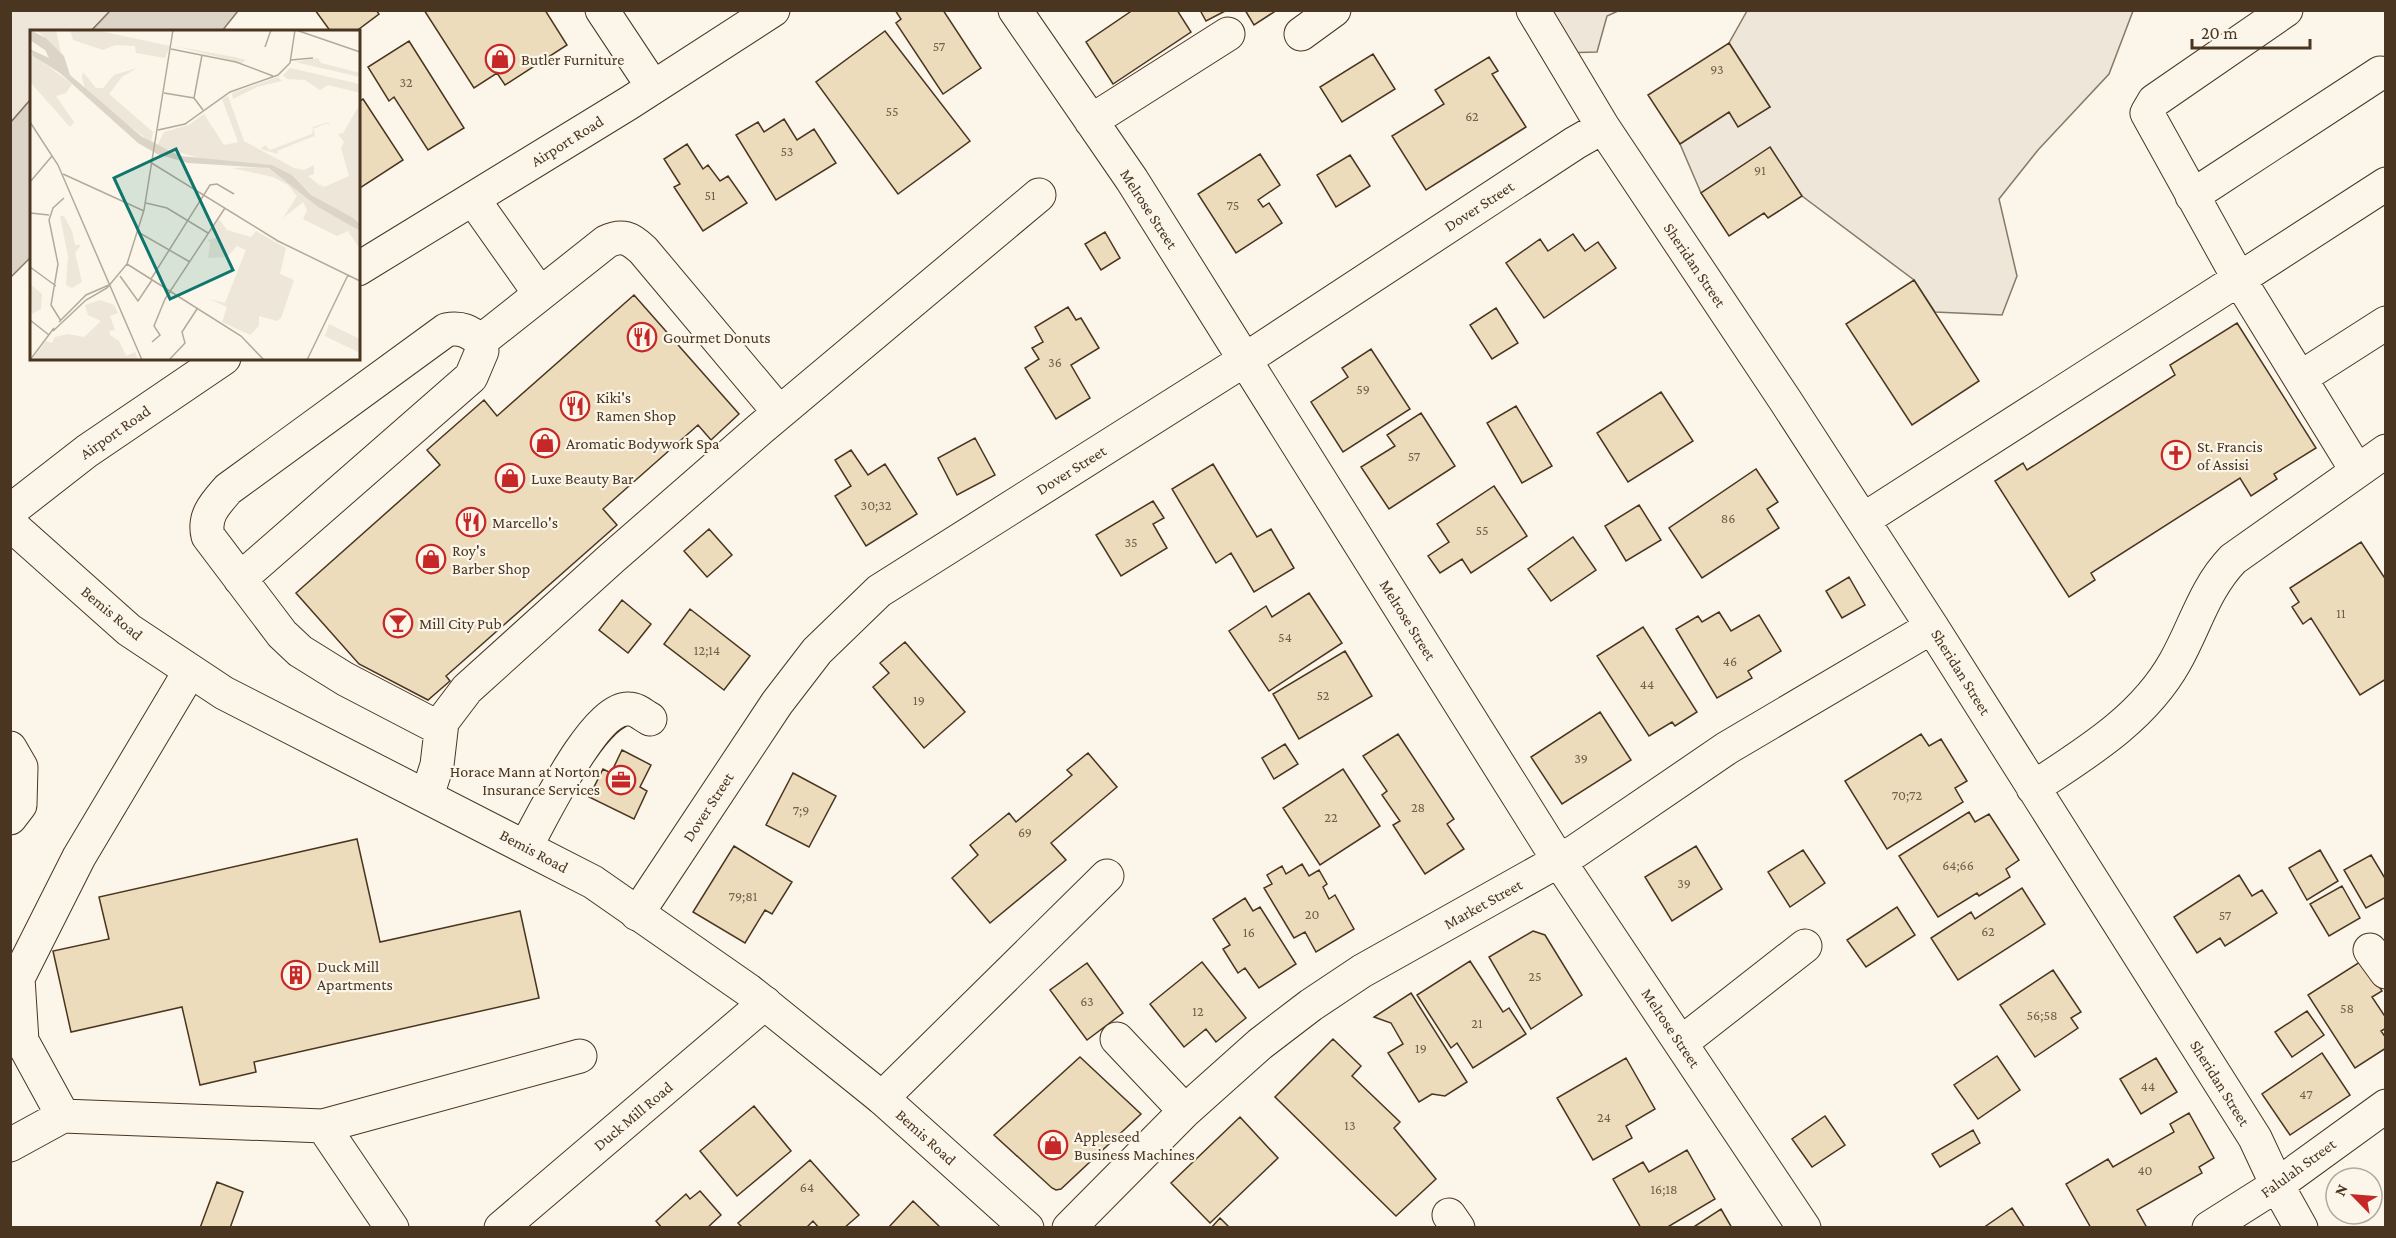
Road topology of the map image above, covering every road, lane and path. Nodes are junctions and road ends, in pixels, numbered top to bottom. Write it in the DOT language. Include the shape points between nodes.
graph roads {
  1 [pos="602,10"];
  2 [pos="1015,10"];
  3 [pos="1334,10"];
  4 [pos="1533,10"];
  5 [pos="2286,10"];
  6 [pos="768,12"];
  7 [pos="1228,34"];
  8 [pos="1301,34"];
  9 [pos="2380,73"];
  10 [pos="653,87"];
  11 [pos="1091,121"];
  12 [pos="1603,127"];
  13 [pos="2385,184"];
  14 [pos="1038,195"];
  15 [pos="2192,196"];
  16 [pos="472,199"];
  17 [pos="360,268"];
  18 [pos="2239,279"];
  19 [pos="540,294"];
  20 [pos="2385,323"];
  21 [pos="481,341"];
  22 [pos="1245,359"];
  23 [pos="221,360"];
  24 [pos="2300,378"];
  25 [pos="779,412"];
  26 [pos="2385,451"];
  27 [pos="2357,471"];
  28 [pos="10,511"];
  29 [pos="1863,520"];
  30 [pos="10,524"];
  31 [pos="240,579"];
  32 [pos="1932,627"];
  33 [pos="190,670"];
  34 [pos="650,719"];
  35 [pos="441,729"];
  36 [pos="10,747"];
  37 [pos="2033,788"];
  38 [pos="427,796"];
  39 [pos="10,818"];
  40 [pos="526,846"];
  41 [pos="1559,861"];
  42 [pos="1107,876"];
  43 [pos="637,914"];
  44 [pos="1805,946"];
  45 [pos="765,1003"];
  46 [pos="15,1016"];
  47 [pos="1117,1039"];
  48 [pos="1681,1043"];
  49 [pos="580,1056"];
  50 [pos="882,1098"];
  51 [pos="2385,1106"];
  52 [pos="1185,1111"];
  53 [pos="63,1116"];
  54 [pos="323,1126"];
  55 [pos="10,1145"];
  56 [pos="2277,1185"];
  57 [pos="392,1227"];
  58 [pos="501,1227"];
  59 [pos="1027,1227"];
  60 [pos="1069,1227"];
  61 [pos="1804,1227"];
  62 [pos="2209,1227"];
  63 [pos="2301,1227"];
  1 -- 10 [label="street"];
  2 -- 11 [label="street, Melrose Street"];
  3 -- 8 [label="street"];
  4 -- 12 [label="street, Sheridan Street"];
  5 -- 15 [label="street" via="2148,108 2149,120"];
  6 -- 10 [label="street, Airport Road"];
  7 -- 11 [label="street"];
  9 -- 15 [label="street"];
  10 -- 16 [label="street, Airport Road"];
  11 -- 22 [label="street, Melrose Street"];
  12 -- 22 [label="street, Dover Street"];
  12 -- 29 [label="street, Sheridan Street"];
  13 -- 18 [label="street"];
  14 -- 25 [label="street"];
  15 -- 18 [label="street"];
  16 -- 17 [label="street, Airport Road"];
  16 -- 19 [label="street"];
  18 -- 24 [label="street"];
  18 -- 29 [label="street"];
  19 -- 21 [label="street"];
  19 -- 25 [label="street" via="606,242 616,237 632,240"];
  20 -- 24 [label="street"];
  21 -- 31 [label="street" via="482,351 471,377"];
  21 -- 31 [label="street" via="464,329 446,330 228,489 211,510 205,525 208,536"];
  22 -- 41 [label="street, Melrose Street"];
  22 -- 43 [label="street, Dover Street" via="879,591 852,615 817,651 777,703"];
  23 -- 28 [label="street, Airport Road" via="87,451"];
  24 -- 27 [label="street"];
  25 -- 35 [label="street" via="467,689"];
  26 -- 27 [label="street"];
  27 -- 37 [label="street" via="2246,548 2219,574 2175,662 2153,693 2122,726"];
  29 -- 32 [label="street, Sheridan Street"];
  30 -- 33 [label="street, Bemis Road" via="129,630"];
  31 -- 35 [label="street" via="300,651 328,670"];
  32 -- 37 [label="street, Sheridan Street"];
  32 -- 41 [label="street, Market Street" via="1727,748"];
  33 -- 38 [label="street, Bemis Road" via="224,693"];
  33 -- 46 [label="street" via="79,857 18,978"];
  34 -- 40 [label="street" via="629,709 614,713 598,728 580,749"];
  35 -- 38 [label="street" via="437,765"];
  36 -- 39 [label="street" via="21,767 20,804"];
  37 -- 56 [label="street, Sheridan Street" via="2256,1138"];
  38 -- 40 [label="street, Bemis Road"];
  40 -- 43 [label="street, Bemis Road" via="593,882"];
  41 -- 48 [label="street, Melrose Street"];
  41 -- 52 [label="street, Market Street" via="1362,971 1311,1005"];
  42 -- 50 [label="street"];
  43 -- 45 [label="street, Bemis Road"];
  44 -- 48 [label="street"];
  45 -- 50 [label="street, Bemis Road"];
  45 -- 58 [label="street, Duck Mill Road"];
  46 -- 53 [label="street" via="22,1041"];
  47 -- 52 [label="street"];
  48 -- 61 [label="street, Melrose Street"];
  49 -- 54 [label="street"];
  50 -- 59 [label="street, Bemis Road"];
  51 -- 56 [label="street, Falulah Street"];
  52 -- 60 [label="street, Market Street"];
  53 -- 54 [label="street"];
  53 -- 55 [label="street"];
  54 -- 57 [label="street"];
  56 -- 62 [label="street, Falulah Street"];
  56 -- 63 [label="street, Sheridan Street"];
}
